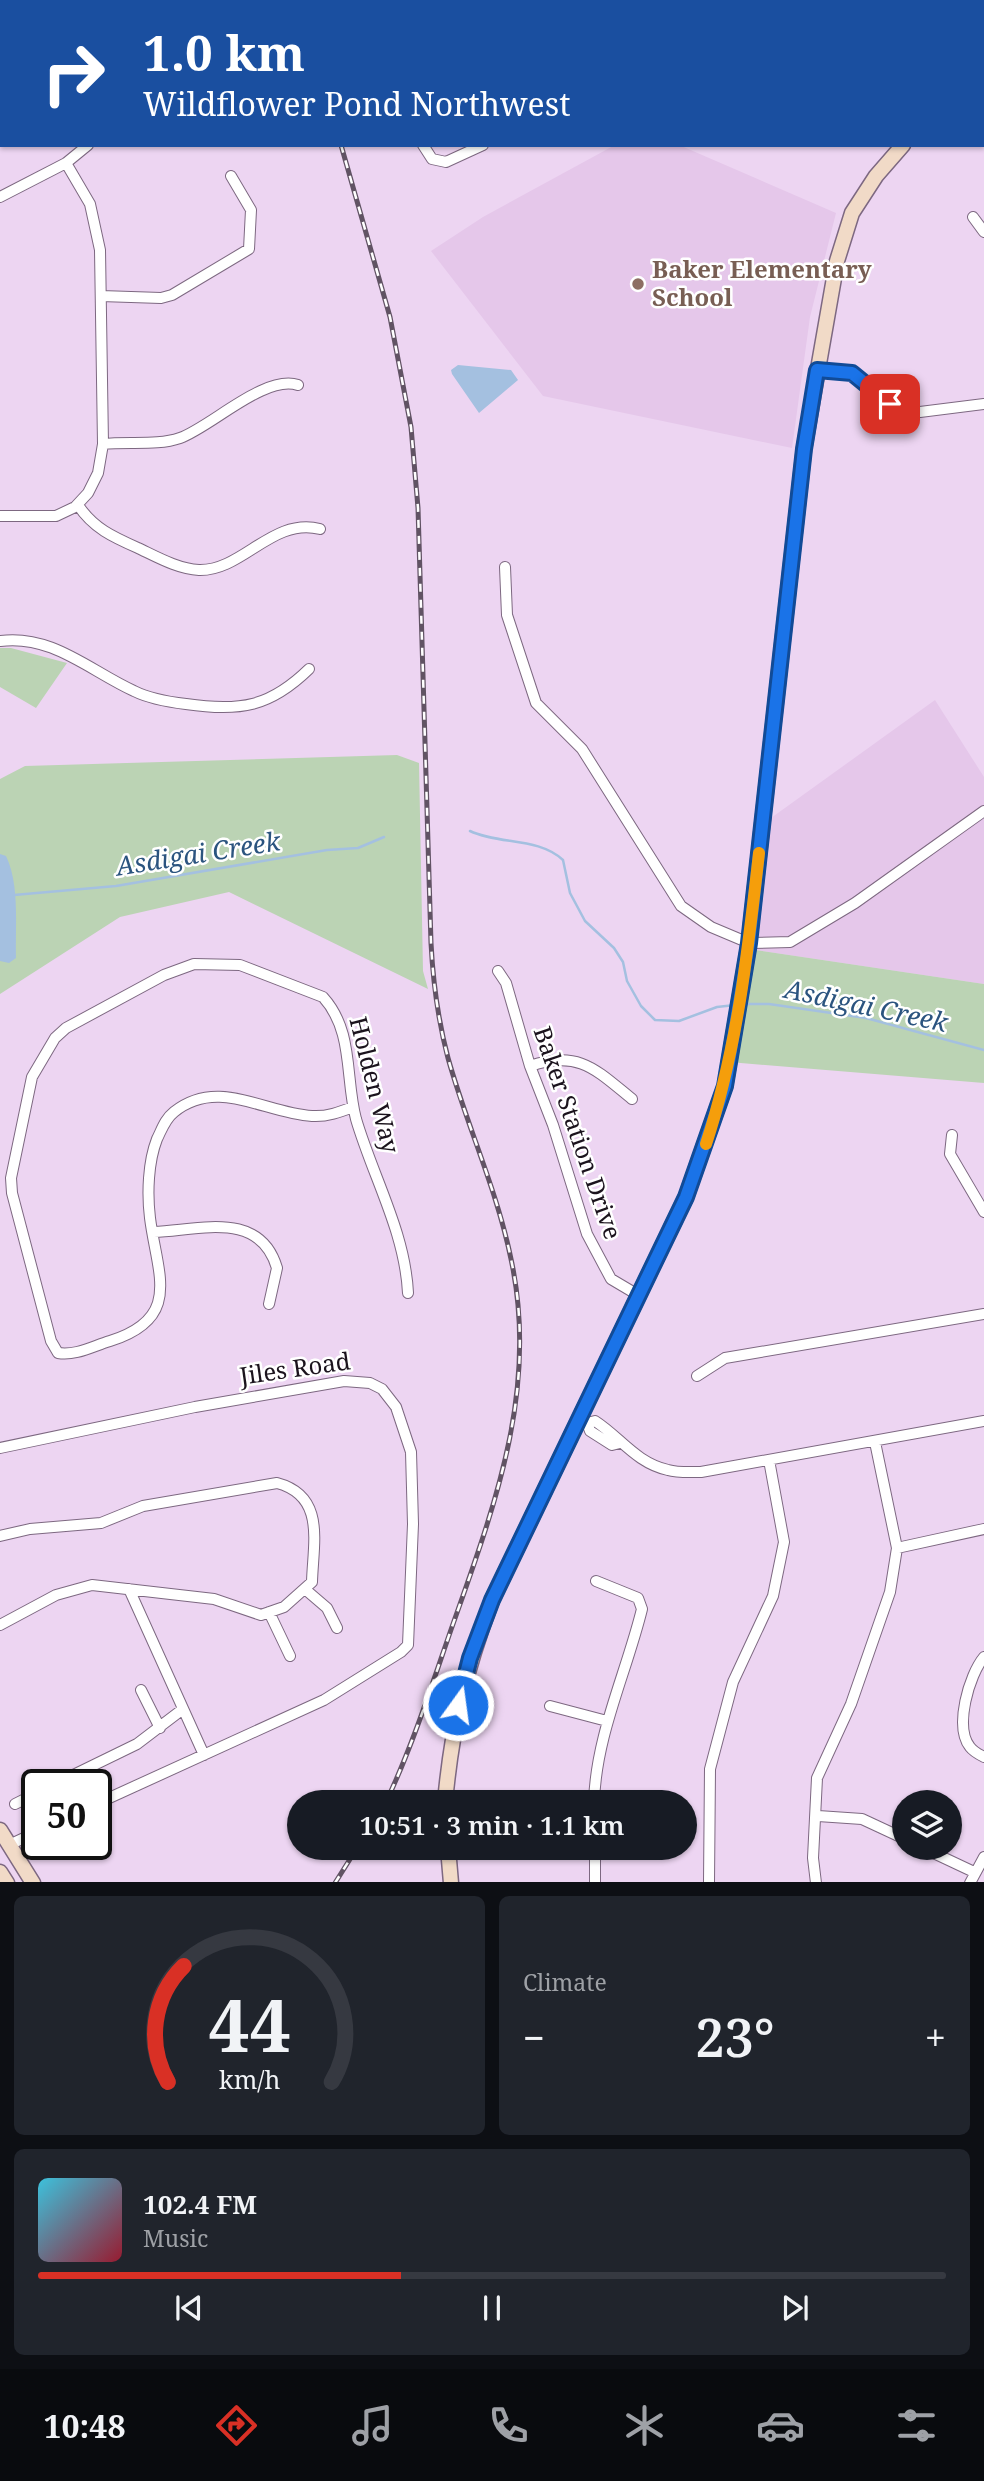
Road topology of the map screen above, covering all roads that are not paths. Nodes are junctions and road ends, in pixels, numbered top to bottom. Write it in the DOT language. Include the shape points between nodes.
graph roads {
  1 [pos="86,147"];
  2 [pos="424,147"];
  3 [pos="479,147"];
  4 [pos="901,147"];
  5 [pos="66,163"];
  6 [pos="231,176"];
  7 [pos="0,197"];
  8 [pos="973,217"];
  9 [pos="984,232"];
  10 [pos="101,296"];
  11 [pos="817,370"];
  12 [pos="298,385"];
  13 [pos="984,404"];
  14 [pos="103,444"];
  15 [pos="78,505"];
  16 [pos="0,516"];
  17 [pos="320,529"];
  18 [pos="505,567"];
  19 [pos="0,641"];
  20 [pos="309,669"];
  21 [pos="984,811"];
  22 [pos="749,943"];
  23 [pos="498,971"];
  24 [pos="530,1066"];
  25 [pos="632,1099"];
  26 [pos="353,1107"];
  27 [pos="952,1135"];
  28 [pos="5,1187"];
  29 [pos="984,1212"];
  30 [pos="154,1232"];
  31 [pos="408,1293"];
  32 [pos="638,1294"];
  33 [pos="269,1304"];
  34 [pos="984,1314"];
  35 [pos="697,1376"];
  36 [pos="583,1421"];
  37 [pos="984,1421"];
  38 [pos="875,1442"];
  39 [pos="0,1448"];
  40 [pos="769,1460"];
  41 [pos="984,1529"];
  42 [pos="0,1536"];
  43 [pos="897,1548"];
  44 [pos="597,1581"];
  45 [pos="129,1589"];
  46 [pos="306,1590"];
  47 [pos="269,1612"];
  48 [pos="0,1625"];
  49 [pos="337,1628"];
  50 [pos="290,1657"];
  51 [pos="984,1657"];
  52 [pos="141,1690"];
  53 [pos="550,1706"];
  54 [pos="183,1709"];
  55 [pos="607,1721"];
  56 [pos="160,1728"];
  57 [pos="204,1755"];
  58 [pos="984,1757"];
  59 [pos="86,1769"];
  60 [pos="446,1790"];
  61 [pos="595,1790"];
  62 [pos="112,1797"];
  63 [pos="21,1801"];
  64 [pos="15,1804"];
  65 [pos="818,1816"];
  66 [pos="0,1830"];
  67 [pos="892,1833"];
  68 [pos="21,1840"];
  69 [pos="5,1847"];
  70 [pos="984,1857"];
  71 [pos="449,1860"];
  72 [pos="594,1860"];
  73 [pos="943,1860"];
  74 [pos="0,1872"];
  75 [pos="972,1877"];
  76 [pos="7,1882"];
  77 [pos="33,1882"];
  78 [pos="451,1882"];
  79 [pos="595,1882"];
  80 [pos="709,1882"];
  81 [pos="816,1882"];
  1 -- 5 [label="street"];
  2 -- 3 [label="street" via="432,159 446,162"];
  4 -- 11 [label="main road" via="852,214 837,261"];
  5 -- 7 [label="street"];
  5 -- 10 [label="street" via="96,224"];
  6 -- 10 [label="street" via="251,210 249,249 172,295"];
  8 -- 9 [label="street"];
  10 -- 14 [label="street"];
  11 -- 13 [label="street" via="852,373 890,404 912,414"];
  11 -- 22 [label="main road"];
  12 -- 14 [label="street" via="271,387 178,439"];
  14 -- 15 [label="street" via="98,473"];
  15 -- 16 [label="street" via="56,516"];
  15 -- 17 [label="street" via="89,521 107,534 197,570 217,566 293,528"];
  18 -- 22 [label="street" via="507,615 536,703 582,749 681,906 711,927"];
  19 -- 20 [label="street" via="52,648 142,695 209,707 267,700"];
  21 -- 22 [label="street" via="855,903 790,942"];
  22 -- 32 [label="main road" via="721,1098 691,1184"];
  23 -- 24 [label="street, Baker Station Drive" via="506,983"];
  24 -- 25 [label="street" via="565,1058 590,1067"];
  24 -- 32 [label="street, Baker Station Drive" via="601,1266 611,1279"];
  26 -- 28 [label="street, Holden Way" via="341,1028 323,997 240,965 194,964 164,975 55,1038 32,1077"];
  26 -- 30 [label="street, Holden Way" via="314,1116 215,1095 184,1105 167,1118 154,1148 149,1204"];
  26 -- 31 [label="street, Holden Way" via="401,1244"];
  27 -- 29 [label="street" via="950,1154"];
  28 -- 30 [label="street, Holden Way" via="54,1349 66,1355 128,1334 149,1320 162,1276"];
  30 -- 33 [label="street" via="237,1227 261,1239 277,1268"];
  32 -- 36 [label="main road"];
  34 -- 35 [label="street" via="725,1358"];
  36 -- 40 [label="street" via="612,1445 620,1443 643,1460 668,1470 701,1472"];
  36 -- 60 [label="main road" via="524,1530 470,1658 453,1724"];
  37 -- 38 [label="street"];
  38 -- 40 [label="street"];
  38 -- 43 [label="street"];
  39 -- 57 [label="street, Jiles Road" via="344,1381 370,1382 396,1407 411,1452 409,1642 401,1652 324,1700"];
  40 -- 80 [label="street" via="784,1542 773,1596 733,1682 710,1769"];
  41 -- 43 [label="street"];
  42 -- 46 [label="street" via="101,1523 144,1506 277,1483 293,1487 313,1515 312,1582"];
  43 -- 65 [label="street" via="890,1592 850,1704 817,1778"];
  44 -- 55 [label="street" via="638,1598 642,1609"];
  45 -- 47 [label="street" via="214,1599 251,1613"];
  45 -- 48 [label="street" via="79,1586"];
  45 -- 54 [label="street"];
  46 -- 47 [label="street"];
  46 -- 49 [label="street" via="327,1608"];
  47 -- 50 [label="street"];
  51 -- 58 [label="street" via="966,1692 964,1729 969,1747"];
  52 -- 56 [label="street"];
  53 -- 55 [label="street"];
  54 -- 56 [label="street"];
  54 -- 57 [label="street"];
  55 -- 61 [label="street"];
  56 -- 59 [label="street"];
  57 -- 62 [label="street"];
  63 -- 64 [label="street"];
  65 -- 67 [label="street" via="862,1819"];
  65 -- 81 [label="street" via="813,1858"];
  66 -- 69 [label="main road"];
  68 -- 69 [label="street"];
  69 -- 77 [label="main road"];
  70 -- 75 [label="street"];
  71 -- 78 [label="main road"];
  72 -- 79 [label="street"];
  73 -- 75 [label="street"];
  74 -- 76 [label="main road"];
}
